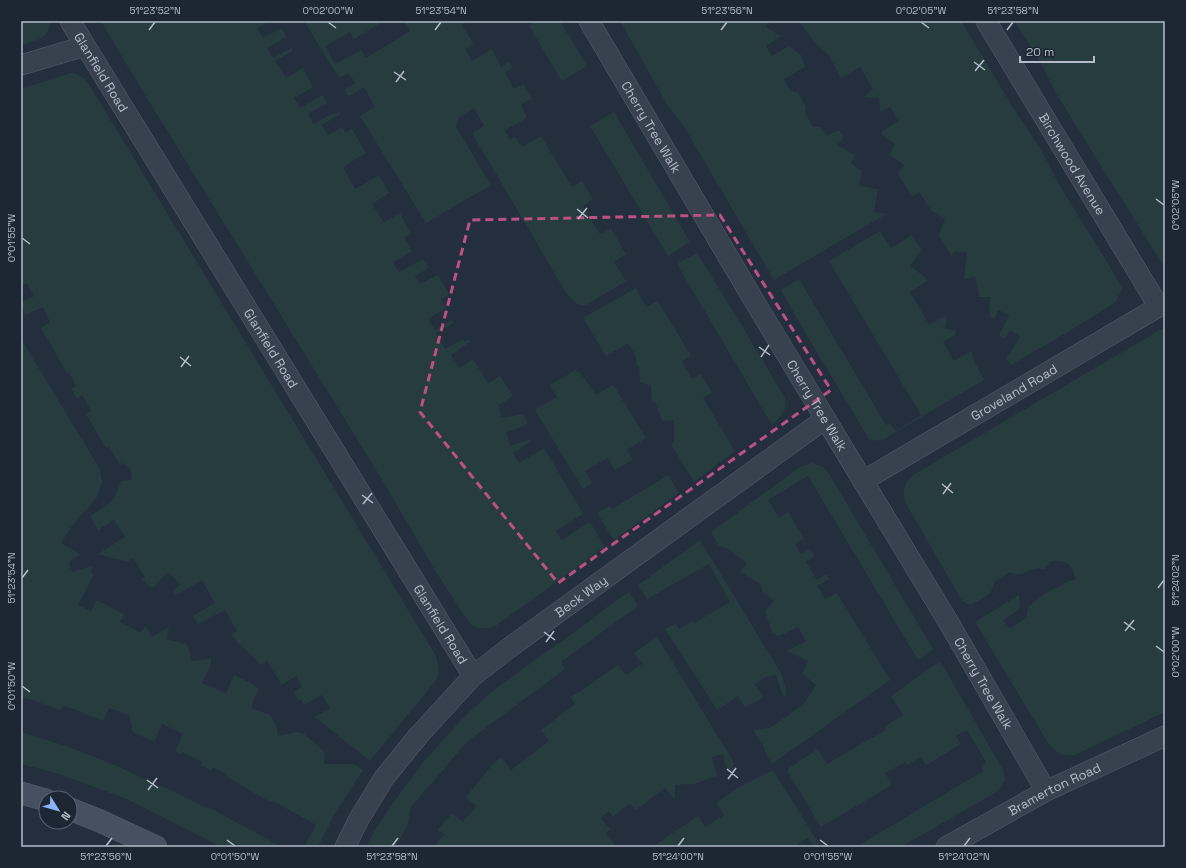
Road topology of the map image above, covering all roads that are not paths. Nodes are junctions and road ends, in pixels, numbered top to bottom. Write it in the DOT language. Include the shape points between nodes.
graph roads {
  1 [pos="70,21"];
  2 [pos="589,21"];
  3 [pos="986,21"];
  4 [pos="85,46"];
  5 [pos="21,65"];
  6 [pos="1162,305"];
  7 [pos="825,419"];
  8 [pos="863,481"];
  9 [pos="473,676"];
  10 [pos="1165,736"];
  11 [pos="1046,790"];
  12 [pos="21,793"];
  13 [pos="38,798"];
  14 [pos="78,812"];
  15 [pos="156,847"];
  16 [pos="345,847"];
  17 [pos="946,847"];
  1 -- 4 [label="street, Glanfield Road"];
  2 -- 7 [label="street, Cherry Tree Walk"];
  3 -- 6 [label="street, Birchwood Avenue"];
  4 -- 5 [label="street"];
  4 -- 9 [label="street, Glanfield Road"];
  6 -- 8 [label="street, Groveland Road"];
  7 -- 8 [label="street, Cherry Tree Walk"];
  7 -- 9 [label="street, Beck Way"];
  8 -- 11 [label="street, Cherry Tree Walk"];
  9 -- 16 [label="street, Beck Way" via="384,778"];
  10 -- 11 [label="street, Bramerton Road"];
  11 -- 17 [label="street, Bramerton Road"];
  12 -- 13 [label="street"];
  14 -- 15 [label="street"];
}
